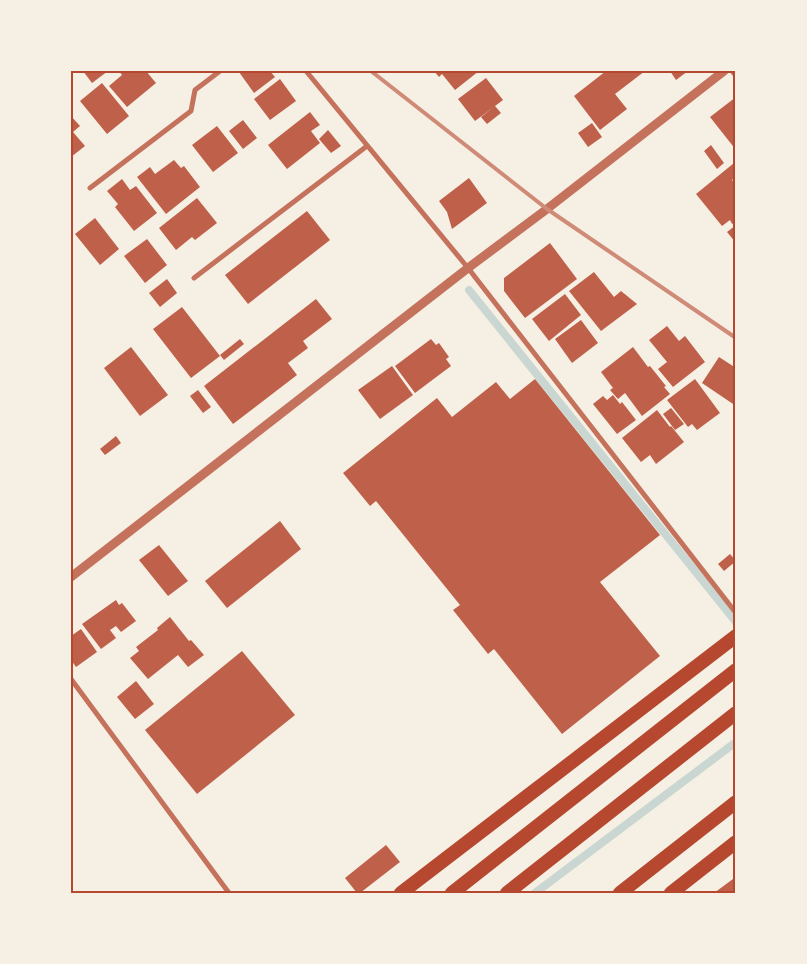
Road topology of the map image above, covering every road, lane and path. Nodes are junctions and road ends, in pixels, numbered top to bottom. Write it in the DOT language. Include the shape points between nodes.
graph roads {
  1 [pos="220,71"];
  2 [pos="306,71"];
  3 [pos="724,71"];
  4 [pos="732,71"];
  5 [pos="736,76"];
  6 [pos="367,146"];
  7 [pos="90,188"];
  8 [pos="468,268"];
  9 [pos="194,278"];
  10 [pos="71,577"];
  11 [pos="736,612"];
  12 [pos="736,636"];
  13 [pos="736,670"];
  14 [pos="71,679"];
  15 [pos="736,713"];
  16 [pos="736,802"];
  17 [pos="736,842"];
  18 [pos="229,893"];
  19 [pos="401,893"];
  20 [pos="452,893"];
  21 [pos="507,893"];
  22 [pos="620,893"];
  23 [pos="671,893"];
  1 -- 7 [label="street" via="195,90 191,111"];
  2 -- 6 [label="street"];
  3 -- 8 [label="street"];
  4 -- 5 [label="street"];
  6 -- 8 [label="street"];
  6 -- 9 [label="street"];
  8 -- 10 [label="street"];
  8 -- 11 [label="street"];
  12 -- 19 [label="highway"];
  13 -- 20 [label="highway"];
  14 -- 18 [label="street"];
  15 -- 21 [label="highway"];
  16 -- 22 [label="highway"];
  17 -- 23 [label="highway"];
}
